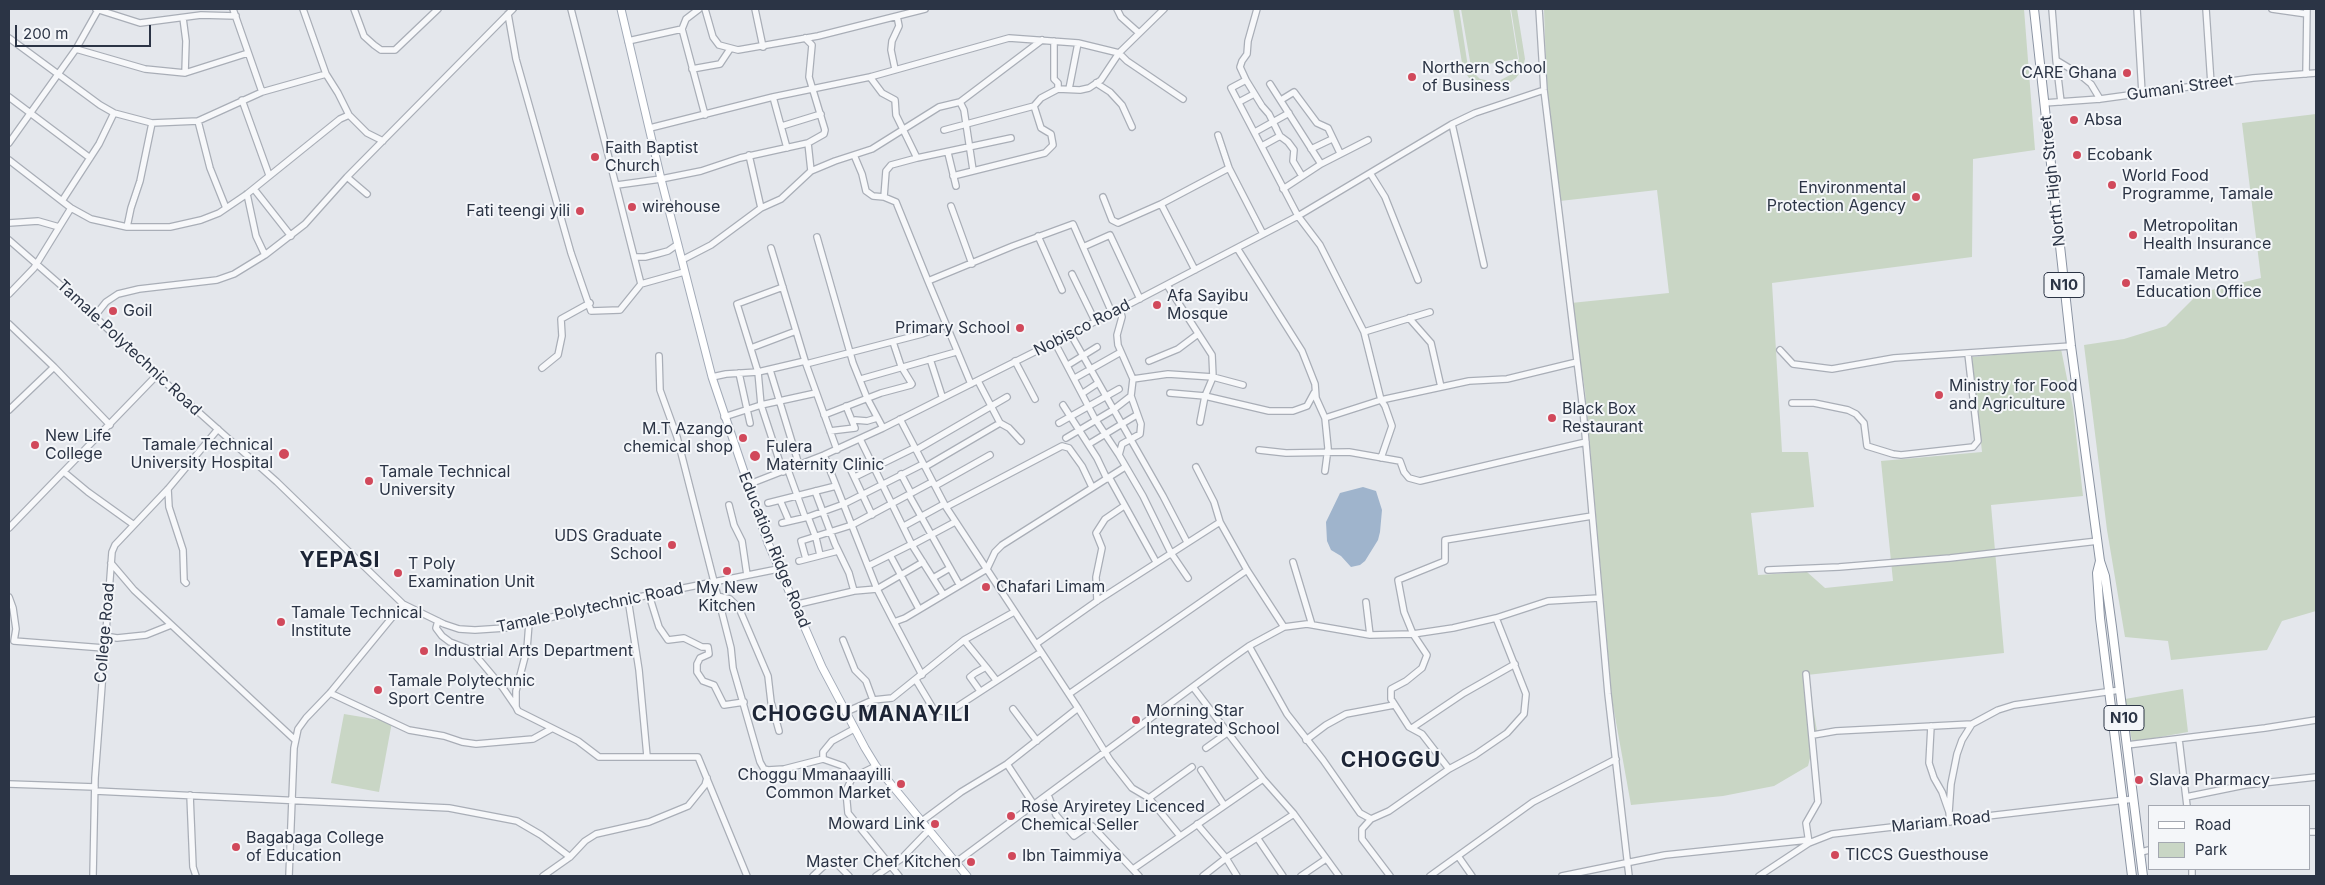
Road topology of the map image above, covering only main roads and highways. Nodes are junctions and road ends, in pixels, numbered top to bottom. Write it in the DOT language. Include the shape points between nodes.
graph roads {
  1 [pos="621,9"];
  2 [pos="2034,9"];
  3 [pos="2100,561"];
  4 [pos="2145,851"];
  5 [pos="967,876"];
  6 [pos="2132,876"];
  7 [pos="2143,876"];
  1 -- 5 [label="main road, Education Ridge Road" via="712,377 778,568 854,729 876,766"];
  2 -- 3 [label="highway, North High Street / N10"];
  3 -- 4 [label="highway, North High Street / N10" via="2105,576 2134,799"];
  3 -- 6 [label="highway, North High Street / N10" via="2098,582 2108,692"];
  4 -- 7 [label="highway, North High Street / N10"];
}
